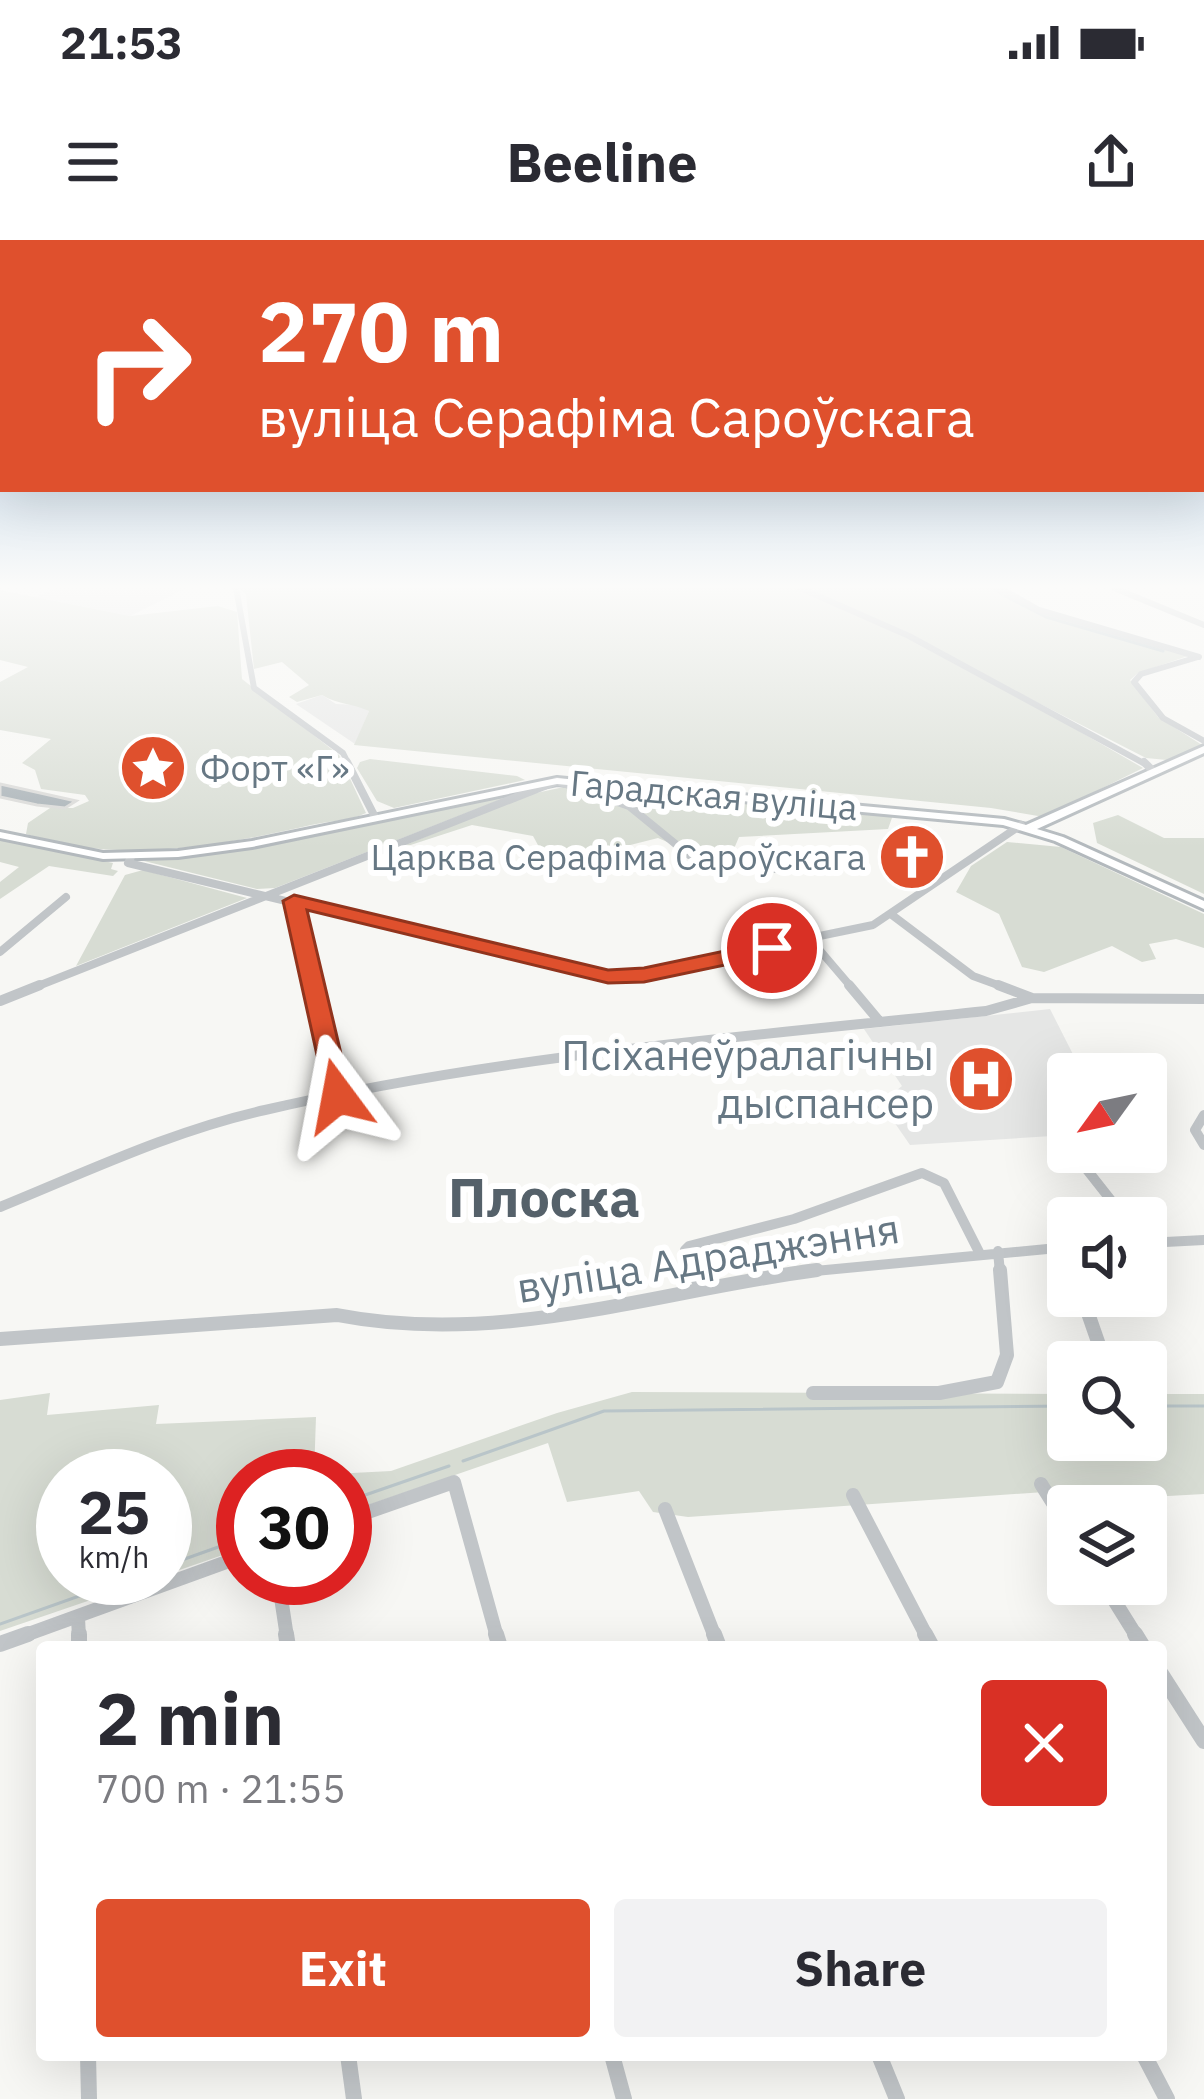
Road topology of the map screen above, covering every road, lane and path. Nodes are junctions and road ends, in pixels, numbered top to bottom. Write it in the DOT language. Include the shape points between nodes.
graph roads {
  1 [pos="252,675"];
  2 [pos="982,675"];
  3 [pos="1140,675"];
  4 [pos="1204,745"];
  5 [pos="1140,758"];
  6 [pos="1168,763"];
  7 [pos="1151,770"];
  8 [pos="557,781"];
  9 [pos="375,817"];
  10 [pos="1025,827"];
  11 [pos="0,835"];
  12 [pos="752,853"];
  13 [pos="131,857"];
  14 [pos="268,894"];
  15 [pos="66,897"];
  16 [pos="294,901"];
  17 [pos="1204,905"];
  18 [pos="892,915"];
  19 [pos="811,940"];
  20 [pos="0,952"];
  21 [pos="1032,998"];
  22 [pos="1204,999"];
  23 [pos="0,1001"];
  24 [pos="880,1022"];
  25 [pos="338,1096"];
  26 [pos="1204,1115"];
  27 [pos="1204,1145"];
  28 [pos="1090,1173"];
  29 [pos="1108,1197"];
  30 [pos="0,1207"];
  31 [pos="1201,1241"];
  32 [pos="1167,1242"];
  33 [pos="1047,1250"];
  34 [pos="998,1251"];
  35 [pos="979,1252"];
  36 [pos="1204,1256"];
  37 [pos="701,1287"];
  38 [pos="0,1339"];
  39 [pos="813,1393"];
  40 [pos="1041,1484"];
  41 [pos="1047,1494"];
  42 [pos="853,1495"];
  43 [pos="665,1509"];
  44 [pos="372,1511"];
  45 [pos="216,1566"];
  46 [pos="282,1605"];
  47 [pos="1117,1605"];
  48 [pos="78,1618"];
  49 [pos="79,1641"];
  50 [pos="287,1641"];
  51 [pos="498,1641"];
  52 [pos="717,1641"];
  53 [pos="929,1641"];
  54 [pos="1139,1641"];
  55 [pos="0,1644"];
  56 [pos="1167,1683"];
  57 [pos="1204,1741"];
  58 [pos="88,2061"];
  59 [pos="349,2061"];
  60 [pos="614,2061"];
  61 [pos="881,2061"];
  62 [pos="1147,2061"];
  63 [pos="89,2099"];
  64 [pos="354,2099"];
  65 [pos="624,2099"];
  66 [pos="897,2099"];
  67 [pos="1167,2099"];
  1 -- 9 [label="street" via="254,688 344,753"];
  2 -- 5 [label="street"];
  3 -- 4 [label="street" via="1134,682 1162,718"];
  4 -- 6 [label="main road"];
  5 -- 6 [label="street"];
  5 -- 7 [label="street"];
  6 -- 7 [label="main road"];
  7 -- 10 [label="main road"];
  8 -- 9 [label="main road, Гарадская вуліца"];
  8 -- 10 [label="main road, Гарадская вуліца"];
  8 -- 12 [label="street" via="627,805 677,852"];
  8 -- 14 [label="street"];
  9 -- 13 [label="main road, Гарадская вуліца" via="230,848"];
  10 -- 17 [label="main road, Гарадская вуліца"];
  10 -- 18 [label="street"];
  11 -- 13 [label="main road, Гарадская вуліца"];
  13 -- 14 [label="street" via="128,863"];
  14 -- 16 [label="street"];
  14 -- 23 [label="street"];
  15 -- 20 [label="street"];
  16 -- 19 [label="street" via="608,976"];
  16 -- 25 [label="street"];
  18 -- 19 [label="street"];
  18 -- 21 [label="street" via="973,976"];
  19 -- 24 [label="street"];
  21 -- 22 [label="street"];
  21 -- 24 [label="street"];
  24 -- 25 [label="street" via="538,1060"];
  25 -- 30 [label="street" via="209,1124"];
  26 -- 27 [label="street" via="1195,1130"];
  28 -- 29 [label="street"];
  31 -- 32 [label="street"];
  31 -- 36 [label="street"];
  33 -- 34 [label="street, вуліца Адраджэння"];
  34 -- 35 [label="street, вуліца Адраджэння"];
  34 -- 39 [label="street" via="1007,1355 997,1383 968,1391"];
  35 -- 37 [label="street, вуліца Адраджэння"];
  35 -- 37 [label="street" via="944,1183 922,1173 689,1246"];
  37 -- 38 [label="street, вуліца Адраджэння" via="520,1324 270,1317"];
  40 -- 41 [label="street"];
  42 -- 53 [label="street"];
  43 -- 52 [label="street"];
  44 -- 51 [label="street" via="454,1482"];
  45 -- 48 [label="street"];
  46 -- 50 [label="street"];
  47 -- 54 [label="street"];
  48 -- 49 [label="street"];
  48 -- 55 [label="street"];
  56 -- 57 [label="street"];
  58 -- 63 [label="street"];
  59 -- 64 [label="street"];
  60 -- 65 [label="street"];
  61 -- 66 [label="street"];
  62 -- 67 [label="street"];
}
